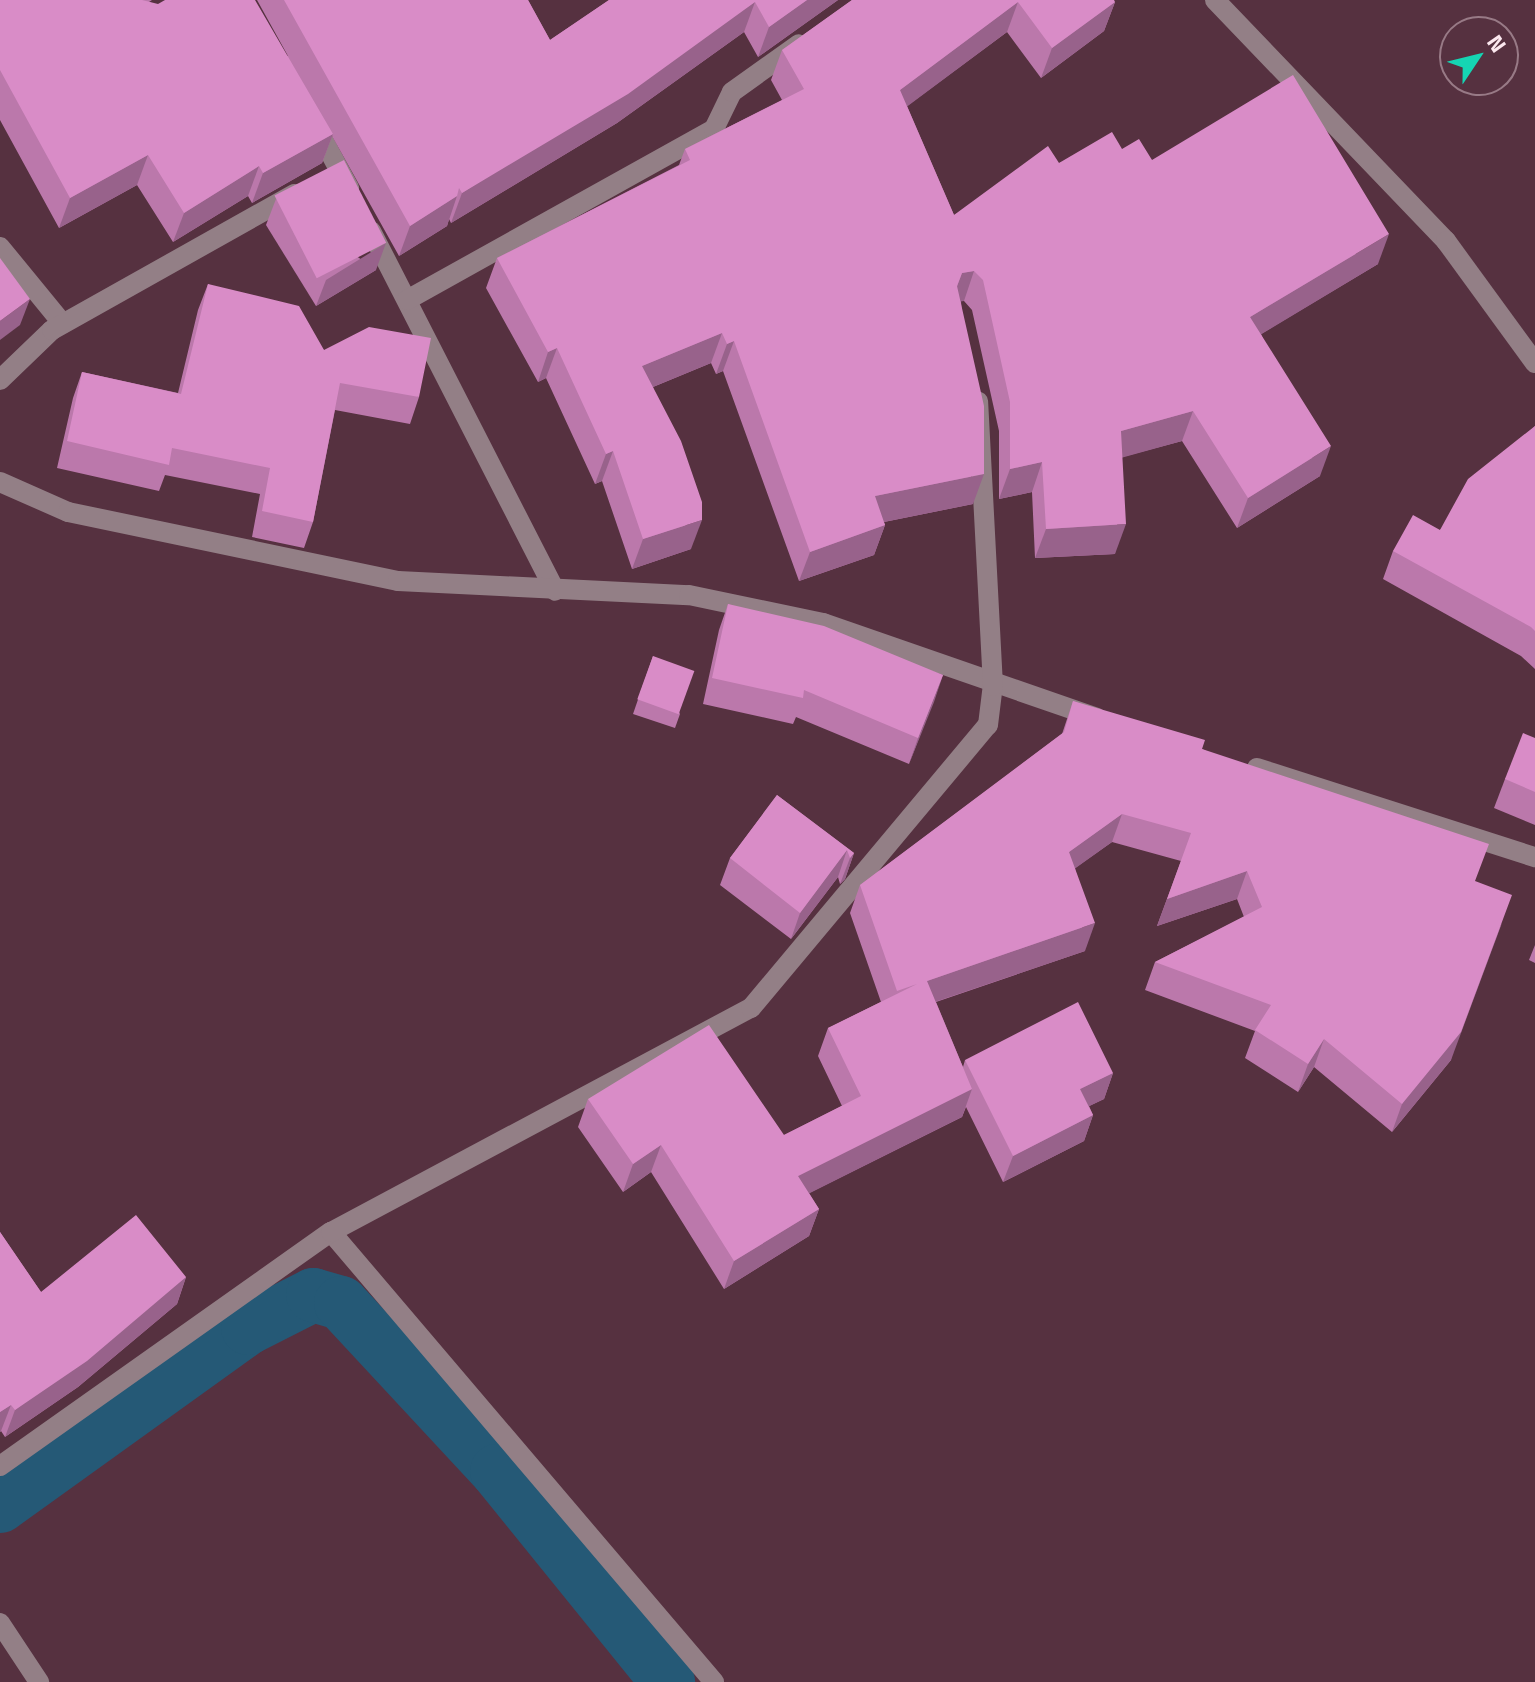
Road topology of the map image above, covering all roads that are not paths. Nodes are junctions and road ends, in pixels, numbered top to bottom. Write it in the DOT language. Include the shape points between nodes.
graph roads {
  1 [pos="1215,0"];
  2 [pos="822,28"];
  3 [pos="304,106"];
  4 [pos="339,169"];
  5 [pos="0,247"];
  6 [pos="407,300"];
  7 [pos="63,324"];
  8 [pos="1535,363"];
  9 [pos="972,373"];
  10 [pos="0,380"];
  11 [pos="0,482"];
  12 [pos="555,591"];
  13 [pos="993,686"];
  14 [pos="1126,727"];
  15 [pos="1231,759"];
  16 [pos="1535,857"];
  17 [pos="331,1232"];
  18 [pos="0,1466"];
  19 [pos="0,1623"];
  20 [pos="39,1682"];
  21 [pos="714,1682"];
  1 -- 8 [label="street" via="1446,241"];
  2 -- 6 [label="street" via="732,92 714,129"];
  3 -- 4 [label="street"];
  4 -- 6 [label="street"];
  4 -- 7 [label="street"];
  5 -- 7 [label="street"];
  6 -- 12 [label="street"];
  7 -- 10 [label="street"];
  9 -- 13 [label="street" via="986,434"];
  11 -- 12 [label="street" via="68,512 398,581"];
  12 -- 13 [label="street" via="689,595 823,623"];
  13 -- 14 [label="street"];
  13 -- 17 [label="street" via="988,725 751,1008"];
  15 -- 16 [label="street"];
  17 -- 18 [label="street"];
  17 -- 21 [label="street"];
  19 -- 20 [label="street"];
}
